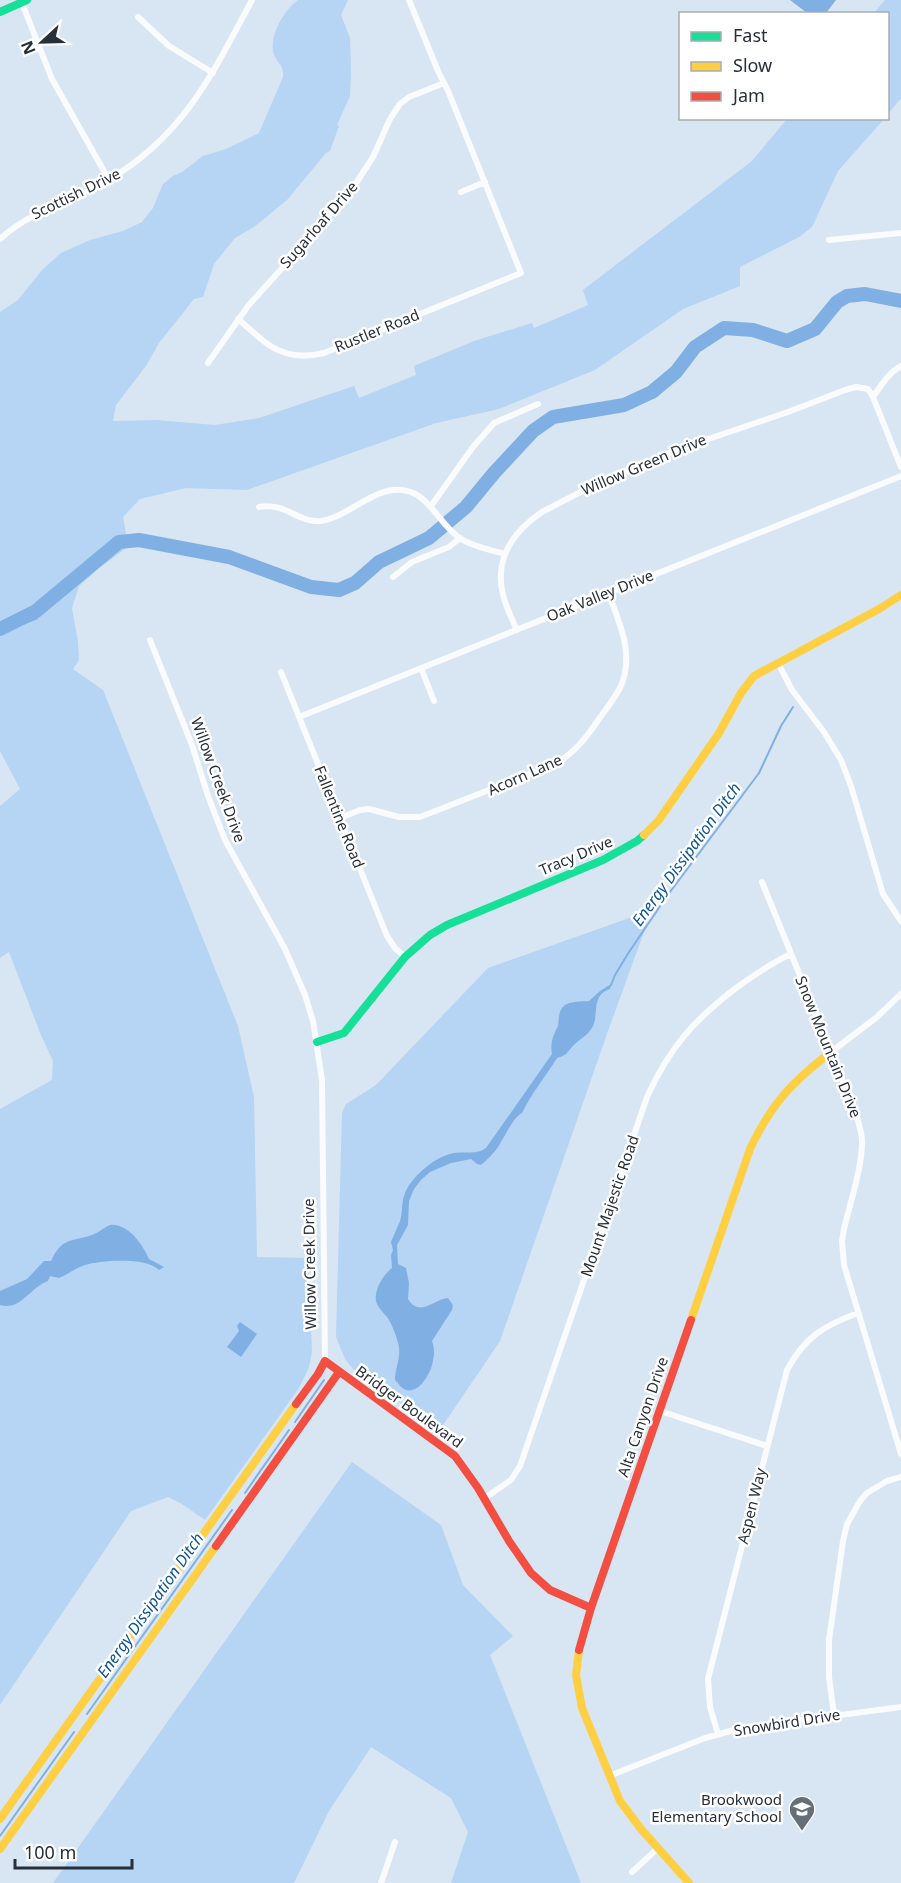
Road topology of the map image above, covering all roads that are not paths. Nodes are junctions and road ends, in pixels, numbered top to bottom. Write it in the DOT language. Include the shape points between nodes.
graph roads {
  1 [pos="252,0"];
  2 [pos="409,0"];
  3 [pos="25,1"];
  4 [pos="0,12"];
  5 [pos="138,17"];
  6 [pos="213,73"];
  7 [pos="444,83"];
  8 [pos="109,180"];
  9 [pos="485,182"];
  10 [pos="461,192"];
  11 [pos="901,233"];
  12 [pos="0,239"];
  13 [pos="829,240"];
  14 [pos="238,319"];
  15 [pos="208,363"];
  16 [pos="901,366"];
  17 [pos="873,397"];
  18 [pos="538,404"];
  19 [pos="901,468"];
  20 [pos="901,476"];
  21 [pos="430,506"];
  22 [pos="259,507"];
  23 [pos="457,536"];
  24 [pos="505,555"];
  25 [pos="393,577"];
  26 [pos="608,593"];
  27 [pos="901,595"];
  28 [pos="517,630"];
  29 [pos="150,640"];
  30 [pos="778,663"];
  31 [pos="421,668"];
  32 [pos="281,672"];
  33 [pos="434,701"];
  34 [pos="299,717"];
  35 [pos="340,818"];
  36 [pos="762,882"];
  37 [pos="901,921"];
  38 [pos="791,954"];
  39 [pos="405,957"];
  40 [pos="901,993"];
  41 [pos="317,1042"];
  42 [pos="831,1052"];
  43 [pos="858,1313"];
  44 [pos="325,1361"];
  45 [pos="339,1372"];
  46 [pos="660,1411"];
  47 [pos="767,1446"];
  48 [pos="901,1454"];
  49 [pos="901,1476"];
  50 [pos="485,1498"];
  51 [pos="591,1608"];
  52 [pos="901,1707"];
  53 [pos="834,1715"];
  54 [pos="718,1734"];
  55 [pos="609,1776"];
  56 [pos="0,1819"];
  57 [pos="395,1842"];
  58 [pos="658,1848"];
  59 [pos="0,1849"];
  60 [pos="632,1872"];
  61 [pos="381,1883"];
  62 [pos="689,1883"];
  1 -- 6 [label="street, Scottish Drive"];
  2 -- 7 [label="street"];
  3 -- 4 [label="street"];
  3 -- 8 [label="street" via="52,79"];
  5 -- 6 [label="street" via="169,46"];
  6 -- 8 [label="street, Scottish Drive" via="163,139"];
  7 -- 9 [label="street"];
  7 -- 14 [label="street, Sugarloaf Drive" via="400,104 349,194"];
  8 -- 12 [label="street, Scottish Drive" via="23,220"];
  9 -- 10 [label="street"];
  9 -- 14 [label="street, Rustler Road" via="521,273 308,357 279,352"];
  11 -- 13 [label="street"];
  14 -- 15 [label="street, Sugarloaf Drive"];
  16 -- 17 [label="street"];
  17 -- 19 [label="street"];
  17 -- 24 [label="street, Willow Green Drive" via="868,389 856,387 637,465 542,512 520,529"];
  18 -- 21 [label="street" via="494,423"];
  20 -- 26 [label="street, Oak Valley Drive"];
  21 -- 22 [label="street" via="418,495 400,489 380,493 319,521 278,506"];
  21 -- 23 [label="street"];
  23 -- 24 [label="street"];
  23 -- 25 [label="street" via="449,547 412,562"];
  24 -- 28 [label="street, Willow Green Drive" via="503,595"];
  26 -- 28 [label="street, Oak Valley Drive"];
  26 -- 35 [label="street, Acorn Lane" via="625,641 624,674 613,699 576,749 553,765 432,814 410,818 369,809"];
  27 -- 30 [label="street, Tracy Drive"];
  28 -- 31 [label="street, Oak Valley Drive"];
  29 -- 41 [label="street, Willow Creek Drive" via="225,840 295,971"];
  30 -- 37 [label="street" via="841,760 883,894"];
  30 -- 39 [label="street, Tracy Drive" via="746,684 719,733 658,820 637,841 603,861 447,925"];
  31 -- 33 [label="street"];
  31 -- 34 [label="street, Oak Valley Drive"];
  32 -- 34 [label="street, Fallentine Road"];
  34 -- 35 [label="street, Fallentine Road"];
  35 -- 39 [label="street, Fallentine Road" via="387,936"];
  36 -- 38 [label="street, Snow Mountain Drive"];
  38 -- 42 [label="street, Snow Mountain Drive"];
  38 -- 50 [label="street, Mount Majestic Road" via="757,972 711,1006 691,1026 659,1071 520,1466 511,1480"];
  39 -- 41 [label="street, Tracy Drive" via="344,1033"];
  40 -- 42 [label="street, Alta Canyon Drive"];
  41 -- 44 [label="street, Willow Creek Drive" via="322,1080"];
  42 -- 43 [label="street, Snow Mountain Drive" via="855,1111 862,1140 842,1241 844,1265"];
  42 -- 46 [label="street, Alta Canyon Drive" via="794,1081 767,1112 758,1130"];
  43 -- 47 [label="street, Aspen Way" via="819,1330 795,1355 782,1387"];
  43 -- 48 [label="street, Snow Mountain Drive"];
  44 -- 45 [label="street, Bridger Boulevard"];
  44 -- 56 [label="street"];
  45 -- 50 [label="street, Bridger Boulevard" via="455,1456"];
  45 -- 59 [label="street"];
  46 -- 47 [label="street"];
  46 -- 51 [label="street, Alta Canyon Drive"];
  47 -- 54 [label="street, Aspen Way" via="708,1679 710,1707"];
  49 -- 53 [label="street" via="867,1493 847,1524 829,1640"];
  50 -- 51 [label="street, Bridger Boulevard" via="516,1553 534,1576 557,1593"];
  51 -- 55 [label="street, Alta Canyon Drive" via="576,1675 589,1726"];
  52 -- 53 [label="street, Snowbird Drive"];
  53 -- 54 [label="street, Snowbird Drive"];
  54 -- 55 [label="street, Snowbird Drive"];
  55 -- 58 [label="street, Alta Canyon Drive" via="620,1801"];
  57 -- 61 [label="street"];
  58 -- 60 [label="street"];
  58 -- 62 [label="street, Alta Canyon Drive"];
}
